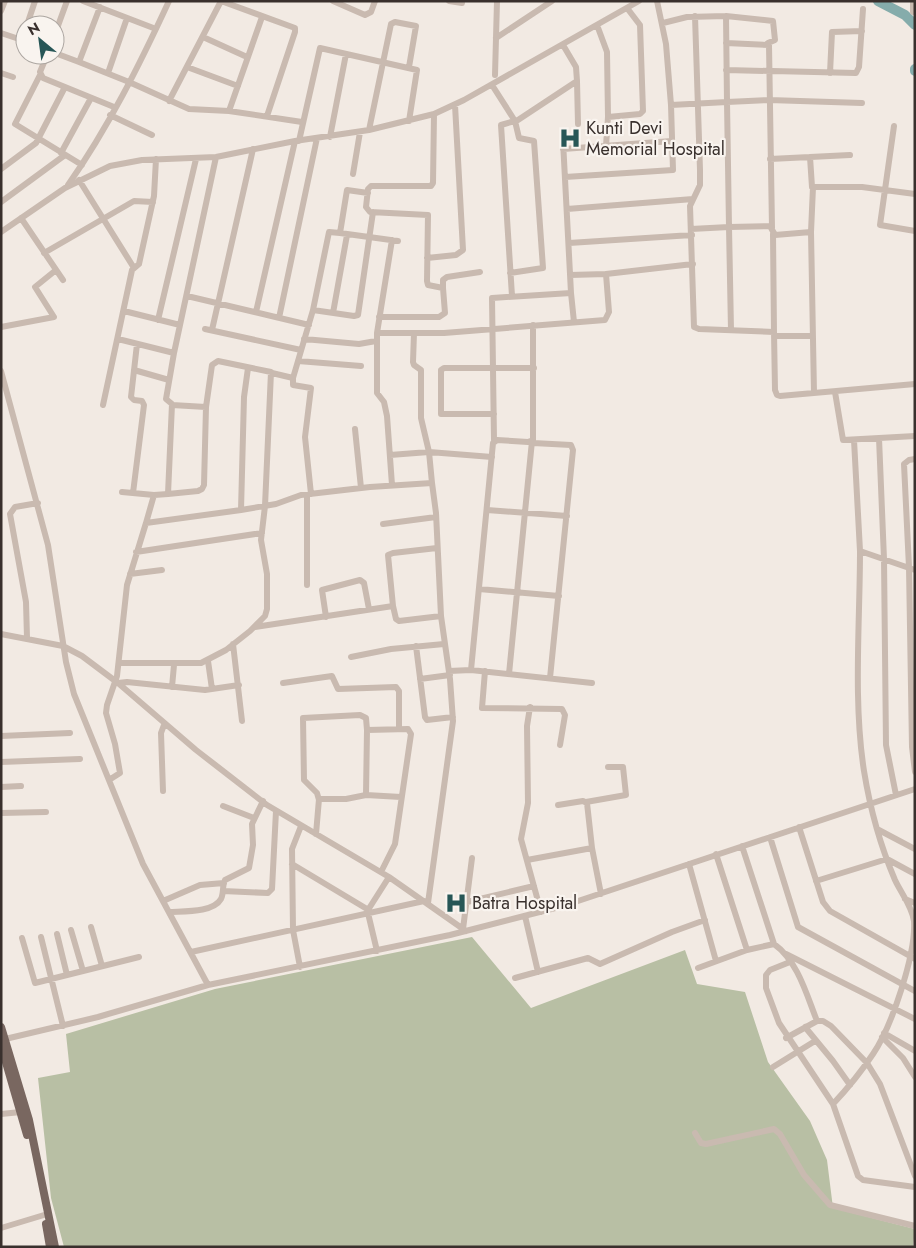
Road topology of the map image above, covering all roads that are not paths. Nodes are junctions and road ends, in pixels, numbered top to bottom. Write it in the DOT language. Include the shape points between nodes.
graph roads {
  1 [pos="5,1"];
  2 [pos="35,1"];
  3 [pos="67,1"];
  4 [pos="84,1"];
  5 [pos="169,1"];
  6 [pos="221,1"];
  7 [pos="333,1"];
  8 [pos="375,1"];
  9 [pos="449,1"];
  10 [pos="497,1"];
  11 [pos="552,1"];
  12 [pos="639,1"];
  13 [pos="657,1"];
  14 [pos="913,1"];
  15 [pos="462,2"];
  16 [pos="630,4"];
  17 [pos="100,7"];
  18 [pos="863,9"];
  19 [pos="1,11"];
  20 [pos="913,12"];
  21 [pos="30,15"];
  22 [pos="62,15"];
  23 [pos="695,16"];
  24 [pos="726,16"];
  25 [pos="262,17"];
  26 [pos="127,18"];
  27 [pos="662,24"];
  28 [pos="597,25"];
  29 [pos="156,29"];
  30 [pos="862,31"];
  31 [pos="1,33"];
  32 [pos="15,37"];
  33 [pos="203,37"];
  34 [pos="496,38"];
  35 [pos="726,43"];
  36 [pos="562,44"];
  37 [pos="768,44"];
  38 [pos="346,54"];
  39 [pos="65,57"];
  40 [pos="247,57"];
  41 [pos="79,62"];
  42 [pos="382,62"];
  43 [pos="44,65"];
  44 [pos="187,67"];
  45 [pos="409,67"];
  46 [pos="726,70"];
  47 [pos="770,70"];
  48 [pos="1,73"];
  49 [pos="108,73"];
  50 [pos="830,73"];
  51 [pos="40,75"];
  52 [pos="495,75"];
  53 [pos="13,77"];
  54 [pos="577,81"];
  55 [pos="129,82"];
  56 [pos="492,85"];
  57 [pos="238,86"];
  58 [pos="65,87"];
  59 [pos="91,98"];
  60 [pos="769,100"];
  61 [pos="169,101"];
  62 [pos="727,102"];
  63 [pos="698,103"];
  64 [pos="862,103"];
  65 [pos="455,105"];
  66 [pos="671,105"];
  67 [pos="114,107"];
  68 [pos="229,111"];
  69 [pos="434,114"];
  70 [pos="110,115"];
  71 [pos="267,116"];
  72 [pos="608,117"];
  73 [pos="409,121"];
  74 [pos="302,122"];
  75 [pos="515,122"];
  76 [pos="578,124"];
  77 [pos="894,126"];
  78 [pos="369,130"];
  79 [pos="360,132"];
  80 [pos="152,135"];
  81 [pos="330,136"];
  82 [pos="318,138"];
  83 [pos="38,139"];
  84 [pos="297,141"];
  85 [pos="562,141"];
  86 [pos="672,141"];
  87 [pos="606,146"];
  88 [pos="253,149"];
  89 [pos="563,149"];
  90 [pos="63,154"];
  91 [pos="850,155"];
  92 [pos="216,157"];
  93 [pos="810,157"];
  94 [pos="156,159"];
  95 [pos="196,159"];
  96 [pos="770,159"];
  97 [pos="82,165"];
  98 [pos="1,169"];
  99 [pos="353,174"];
  100 [pos="565,177"];
  101 [pos="79,180"];
  102 [pos="812,187"];
  103 [pos="65,188"];
  104 [pos="886,190"];
  105 [pos="368,192"];
  106 [pos="915,194"];
  107 [pos="693,199"];
  108 [pos="1,202"];
  109 [pos="153,202"];
  110 [pos="566,209"];
  111 [pos="373,212"];
  112 [pos="21,218"];
  113 [pos="102,218"];
  114 [pos="729,227"];
  115 [pos="772,231"];
  116 [pos="915,231"];
  117 [pos="1,232"];
  118 [pos="692,232"];
  119 [pos="811,232"];
  120 [pos="340,233"];
  121 [pos="347,235"];
  122 [pos="369,238"];
  123 [pos="568,243"];
  124 [pos="44,253"];
  125 [pos="427,258"];
  126 [pos="693,264"];
  127 [pos="134,268"];
  128 [pos="56,270"];
  129 [pos="480,272"];
  130 [pos="510,273"];
  131 [pos="606,274"];
  132 [pos="570,275"];
  133 [pos="63,280"];
  134 [pos="443,288"];
  135 [pos="571,293"];
  136 [pos="186,296"];
  137 [pos="512,296"];
  138 [pos="218,304"];
  139 [pos="313,310"];
  140 [pos="124,311"];
  141 [pos="256,312"];
  142 [pos="333,313"];
  143 [pos="379,317"];
  144 [pos="279,318"];
  145 [pos="158,320"];
  146 [pos="574,322"];
  147 [pos="180,325"];
  148 [pos="309,325"];
  149 [pos="533,325"];
  150 [pos="1,327"];
  151 [pos="204,329"];
  152 [pos="493,329"];
  153 [pos="212,330"];
  154 [pos="731,330"];
  155 [pos="377,333"];
  156 [pos="414,333"];
  157 [pos="775,334"];
  158 [pos="813,336"];
  159 [pos="304,338"];
  160 [pos="118,339"];
  161 [pos="376,341"];
  162 [pos="137,344"];
  163 [pos="301,350"];
  164 [pos="174,353"];
  165 [pos="298,361"];
  166 [pos="361,366"];
  167 [pos="248,368"];
  168 [pos="494,368"];
  169 [pos="534,368"];
  170 [pos="134,370"];
  171 [pos="1,371"];
  172 [pos="272,373"];
  173 [pos="293,378"];
  174 [pos="170,380"];
  175 [pos="915,384"];
  176 [pos="835,392"];
  177 [pos="814,394"];
  178 [pos="103,405"];
  179 [pos="172,405"];
  180 [pos="206,406"];
  181 [pos="494,414"];
  182 [pos="355,429"];
  183 [pos="915,436"];
  184 [pos="879,438"];
  185 [pos="494,440"];
  186 [pos="854,440"];
  187 [pos="532,442"];
  188 [pos="429,452"];
  189 [pos="390,455"];
  190 [pos="492,456"];
  191 [pos="915,459"];
  192 [pos="432,483"];
  193 [pos="392,485"];
  194 [pos="361,488"];
  195 [pos="122,492"];
  196 [pos="132,493"];
  197 [pos="168,494"];
  198 [pos="309,494"];
  199 [pos="154,495"];
  200 [pos="38,503"];
  201 [pos="265,506"];
  202 [pos="241,510"];
  203 [pos="487,510"];
  204 [pos="526,512"];
  205 [pos="567,516"];
  206 [pos="436,518"];
  207 [pos="146,523"];
  208 [pos="383,524"];
  209 [pos="262,533"];
  210 [pos="437,548"];
  211 [pos="860,551"];
  212 [pos="136,552"];
  213 [pos="884,558"];
  214 [pos="912,568"];
  215 [pos="162,570"];
  216 [pos="130,574"];
  217 [pos="307,585"];
  218 [pos="479,589"];
  219 [pos="518,592"];
  220 [pos="559,596"];
  221 [pos="393,606"];
  222 [pos="369,610"];
  223 [pos="441,616"];
  224 [pos="326,617"];
  225 [pos="255,627"];
  226 [pos="1,634"];
  227 [pos="27,638"];
  228 [pos="233,644"];
  229 [pos="444,644"];
  230 [pos="64,646"];
  231 [pos="416,646"];
  232 [pos="351,657"];
  233 [pos="208,661"];
  234 [pos="119,663"];
  235 [pos="174,665"];
  236 [pos="471,670"];
  237 [pos="485,671"];
  238 [pos="450,673"];
  239 [pos="509,674"];
  240 [pos="550,678"];
  241 [pos="420,679"];
  242 [pos="117,682"];
  243 [pos="592,682"];
  244 [pos="283,683"];
  245 [pos="239,685"];
  246 [pos="172,687"];
  247 [pos="212,689"];
  248 [pos="530,707"];
  249 [pos="452,717"];
  250 [pos="242,721"];
  251 [pos="164,725"];
  252 [pos="399,729"];
  253 [pos="367,730"];
  254 [pos="70,733"];
  255 [pos="1,736"];
  256 [pos="560,745"];
  257 [pos="80,759"];
  258 [pos="1,762"];
  259 [pos="608,767"];
  260 [pos="915,772"];
  261 [pos="109,780"];
  262 [pos="21,786"];
  263 [pos="1,787"];
  264 [pos="915,789"];
  265 [pos="163,791"];
  266 [pos="366,795"];
  267 [pos="896,795"];
  268 [pos="401,798"];
  269 [pos="319,800"];
  270 [pos="263,802"];
  271 [pos="586,802"];
  272 [pos="869,804"];
  273 [pos="558,805"];
  274 [pos="223,806"];
  275 [pos="276,811"];
  276 [pos="46,812"];
  277 [pos="1,813"];
  278 [pos="254,818"];
  279 [pos="301,826"];
  280 [pos="799,827"];
  281 [pos="877,829"];
  282 [pos="316,834"];
  283 [pos="770,837"];
  284 [pos="742,846"];
  285 [pos="592,848"];
  286 [pos="915,849"];
  287 [pos="716,854"];
  288 [pos="472,858"];
  289 [pos="887,859"];
  290 [pos="527,860"];
  291 [pos="292,864"];
  292 [pos="689,864"];
  293 [pos="381,872"];
  294 [pos="915,874"];
  295 [pos="389,877"];
  296 [pos="816,881"];
  297 [pos="224,882"];
  298 [pos="534,886"];
  299 [pos="224,891"];
  300 [pos="601,894"];
  301 [pos="905,898"];
  302 [pos="163,901"];
  303 [pos="426,902"];
  304 [pos="467,902"];
  305 [pos="915,903"];
  306 [pos="169,912"];
  307 [pos="368,912"];
  308 [pos="541,912"];
  309 [pos="525,916"];
  310 [pos="705,920"];
  311 [pos="91,927"];
  312 [pos="71,930"];
  313 [pos="293,930"];
  314 [pos="464,930"];
  315 [pos="914,931"];
  316 [pos="56,934"];
  317 [pos="41,937"];
  318 [pos="22,938"];
  319 [pos="774,944"];
  320 [pos="747,950"];
  321 [pos="378,951"];
  322 [pos="190,952"];
  323 [pos="785,954"];
  324 [pos="139,957"];
  325 [pos="912,957"];
  326 [pos="716,961"];
  327 [pos="790,962"];
  328 [pos="102,966"];
  329 [pos="300,966"];
  330 [pos="698,968"];
  331 [pos="83,971"];
  332 [pos="538,972"];
  333 [pos="67,975"];
  334 [pos="515,978"];
  335 [pos="52,979"];
  336 [pos="208,985"];
  337 [pos="904,985"];
  338 [pos="915,991"];
  339 [pos="894,1007"];
  340 [pos="915,1019"];
  341 [pos="817,1021"];
  342 [pos="63,1026"];
  343 [pos="1,1027"];
  344 [pos="805,1028"];
  345 [pos="883,1035"];
  346 [pos="786,1038"];
  347 [pos="815,1040"];
  348 [pos="3,1041"];
  349 [pos="915,1051"];
  350 [pos="796,1052"];
  351 [pos="867,1063"];
  352 [pos="773,1068"];
  353 [pos="915,1077"];
  354 [pos="850,1085"];
  355 [pos="833,1104"];
  356 [pos="21,1112"];
  357 [pos="1,1114"];
  358 [pos="695,1133"];
  359 [pos="913,1166"];
  360 [pos="915,1176"];
  361 [pos="915,1187"];
  362 [pos="44,1215"];
  363 [pos="915,1226"];
  364 [pos="1,1228"];
  365 [pos="50,1247"];
  366 [pos="55,1247"];
  1 -- 19 [label="street"];
  2 -- 21 [label="street"];
  3 -- 22 [label="street"];
  4 -- 17 [label="street"];
  5 -- 29 [label="street"];
  6 -- 25 [label="street"];
  6 -- 33 [label="street"];
  7 -- 8 [label="street" via="365,15 371,12"];
  9 -- 15 [label="street"];
  10 -- 34 [label="street"];
  11 -- 34 [label="street"];
  12 -- 16 [label="street"];
  13 -- 27 [label="street"];
  14 -- 20 [label="street"];
  16 -- 28 [label="street"];
  16 -- 72 [label="street" via="640,25 643,111"];
  17 -- 26 [label="street"];
  17 -- 41 [label="street"];
  18 -- 30 [label="street"];
  23 -- 24 [label="street"];
  23 -- 27 [label="street"];
  23 -- 63 [label="street"];
  24 -- 35 [label="street"];
  24 -- 37 [label="street" via="774,21 775,40"];
  25 -- 40 [label="street"];
  25 -- 71 [label="street" via="292,26 295,32"];
  26 -- 29 [label="street"];
  26 -- 49 [label="street"];
  27 -- 66 [label="street"];
  28 -- 36 [label="street"];
  28 -- 72 [label="street" via="607,52"];
  29 -- 55 [label="street"];
  30 -- 50 [label="street" via="858,71 853,74"];
  30 -- 50 [label="street" via="832,32"];
  31 -- 32 [label="street"];
  33 -- 40 [label="street"];
  33 -- 44 [label="street"];
  34 -- 52 [label="street"];
  35 -- 37 [label="street"];
  35 -- 46 [label="street"];
  36 -- 54 [label="street" via="576,67"];
  36 -- 56 [label="street"];
  37 -- 47 [label="street"];
  38 -- 42 [label="street"];
  38 -- 74 [label="street" via="319,49"];
  38 -- 81 [label="street"];
  39 -- 41 [label="street"];
  40 -- 57 [label="street"];
  41 -- 49 [label="street"];
  42 -- 45 [label="street"];
  42 -- 45 [label="street" via="391,24 395,22 416,26"];
  42 -- 78 [label="street"];
  43 -- 51 [label="street"];
  44 -- 57 [label="street"];
  44 -- 61 [label="street"];
  45 -- 73 [label="street" via="418,72"];
  46 -- 47 [label="street"];
  46 -- 62 [label="street"];
  47 -- 50 [label="street"];
  47 -- 60 [label="street"];
  48 -- 53 [label="street"];
  49 -- 55 [label="street"];
  51 -- 58 [label="street"];
  51 -- 83 [label="street" via="15,122"];
  54 -- 75 [label="street"];
  54 -- 76 [label="street"];
  55 -- 61 [label="street"];
  55 -- 67 [label="street"];
  56 -- 65 [label="street"];
  56 -- 75 [label="street"];
  57 -- 68 [label="street"];
  58 -- 59 [label="street"];
  58 -- 83 [label="street"];
  59 -- 67 [label="street"];
  59 -- 90 [label="street"];
  60 -- 62 [label="street"];
  60 -- 64 [label="street"];
  60 -- 96 [label="street"];
  61 -- 68 [label="street" via="189,109"];
  62 -- 63 [label="street"];
  62 -- 114 [label="street"];
  63 -- 66 [label="street"];
  63 -- 107 [label="street" via="700,186"];
  65 -- 69 [label="street"];
  65 -- 125 [label="street" via="463,250"];
  66 -- 86 [label="street"];
  67 -- 70 [label="street"];
  68 -- 71 [label="street"];
  69 -- 73 [label="street"];
  69 -- 105 [label="street" via="431,186 374,186"];
  70 -- 80 [label="street"];
  70 -- 97 [label="street"];
  71 -- 74 [label="street"];
  72 -- 87 [label="street"];
  73 -- 78 [label="street"];
  74 -- 84 [label="street"];
  75 -- 130 [label="street" via="501,124"];
  75 -- 130 [label="street" via="519,138 534,141 543,265 541,269"];
  77 -- 104 [label="street"];
  78 -- 79 [label="street"];
  79 -- 81 [label="street"];
  79 -- 99 [label="street"];
  81 -- 82 [label="street"];
  82 -- 84 [label="street"];
  82 -- 144 [label="street"];
  83 -- 90 [label="street"];
  83 -- 98 [label="street"];
  84 -- 88 [label="street"];
  84 -- 141 [label="street"];
  85 -- 89 [label="street"];
  86 -- 87 [label="street"];
  86 -- 100 [label="street" via="674,167 670,171"];
  87 -- 89 [label="street"];
  88 -- 92 [label="street"];
  88 -- 138 [label="street"];
  89 -- 100 [label="street"];
  90 -- 97 [label="street"];
  90 -- 108 [label="street"];
  91 -- 93 [label="street"];
  92 -- 95 [label="street"];
  92 -- 136 [label="street"];
  93 -- 96 [label="street"];
  93 -- 102 [label="street"];
  94 -- 95 [label="street"];
  94 -- 101 [label="street" via="110,166"];
  94 -- 109 [label="street"];
  95 -- 145 [label="street"];
  96 -- 115 [label="street"];
  97 -- 103 [label="street"];
  100 -- 110 [label="street"];
  101 -- 103 [label="street"];
  101 -- 113 [label="street"];
  102 -- 104 [label="street"];
  102 -- 119 [label="street"];
  103 -- 112 [label="street"];
  104 -- 106 [label="street"];
  104 -- 116 [label="street" via="880,225"];
  105 -- 111 [label="street" via="366,207"];
  105 -- 120 [label="street" via="346,190"];
  107 -- 110 [label="street"];
  107 -- 118 [label="street" via="690,206"];
  109 -- 113 [label="street" via="134,201"];
  109 -- 127 [label="street" via="139,264"];
  110 -- 123 [label="street"];
  111 -- 122 [label="street"];
  111 -- 125 [label="street" via="428,215"];
  112 -- 117 [label="street"];
  112 -- 124 [label="street"];
  113 -- 124 [label="street"];
  113 -- 127 [label="street"];
  114 -- 115 [label="street" via="768,226"];
  114 -- 118 [label="street"];
  114 -- 154 [label="street"];
  115 -- 119 [label="street"];
  115 -- 157 [label="street"];
  118 -- 123 [label="street"];
  118 -- 126 [label="street"];
  119 -- 158 [label="street"];
  120 -- 121 [label="street"];
  120 -- 139 [label="street" via="329,232"];
  121 -- 122 [label="street"];
  121 -- 142 [label="street"];
  122 -- 142 [label="street" via="358,315"];
  122 -- 143 [label="street" via="395,241"];
  123 -- 132 [label="street"];
  124 -- 128 [label="street"];
  125 -- 134 [label="street" via="428,285"];
  126 -- 131 [label="street"];
  126 -- 154 [label="street" via="694,327 699,330"];
  127 -- 140 [label="street"];
  128 -- 133 [label="street"];
  128 -- 150 [label="street" via="35,286 54,316"];
  129 -- 134 [label="street" via="447,277 443,280"];
  130 -- 137 [label="street"];
  131 -- 132 [label="street"];
  131 -- 146 [label="street" via="608,318"];
  132 -- 135 [label="street"];
  134 -- 143 [label="street" via="443,315"];
  135 -- 137 [label="street"];
  135 -- 146 [label="street"];
  136 -- 138 [label="street"];
  136 -- 147 [label="street"];
  137 -- 152 [label="street" via="492,298"];
  138 -- 141 [label="street"];
  138 -- 153 [label="street"];
  139 -- 142 [label="street"];
  139 -- 148 [label="street"];
  140 -- 145 [label="street"];
  140 -- 160 [label="street"];
  141 -- 144 [label="street"];
  143 -- 155 [label="street"];
  144 -- 148 [label="street"];
  145 -- 147 [label="street"];
  146 -- 149 [label="street"];
  147 -- 164 [label="street"];
  148 -- 159 [label="street"];
  149 -- 152 [label="street"];
  149 -- 169 [label="street"];
  151 -- 153 [label="street"];
  152 -- 156 [label="street"];
  152 -- 168 [label="street"];
  153 -- 163 [label="street"];
  154 -- 157 [label="street"];
  155 -- 156 [label="street"];
  155 -- 161 [label="street"];
  156 -- 188 [label="street" via="413,362 421,370 422,418"];
  157 -- 158 [label="street"];
  157 -- 177 [label="street" via="776,395"];
  158 -- 177 [label="street"];
  159 -- 161 [label="street" via="359,344"];
  159 -- 163 [label="street"];
  160 -- 162 [label="street"];
  160 -- 178 [label="street"];
  161 -- 189 [label="street" via="377,393 384,402"];
  162 -- 164 [label="street"];
  162 -- 170 [label="street"];
  163 -- 165 [label="street"];
  164 -- 174 [label="street"];
  165 -- 166 [label="street"];
  165 -- 173 [label="street"];
  167 -- 172 [label="street"];
  167 -- 180 [label="street" via="218,361 214,363"];
  167 -- 202 [label="street" via="244,397"];
  168 -- 169 [label="street"];
  168 -- 181 [label="street"];
  168 -- 181 [label="street" via="444,368 440,375 440,410 446,415"];
  169 -- 187 [label="street"];
  170 -- 174 [label="street"];
  170 -- 196 [label="street" via="131,397 144,405"];
  171 -- 200 [label="street"];
  172 -- 173 [label="street"];
  172 -- 201 [label="street" via="268,398"];
  173 -- 198 [label="street" via="294,385 311,390 304,437"];
  174 -- 179 [label="street" via="166,399"];
  175 -- 176 [label="street"];
  176 -- 177 [label="street"];
  176 -- 186 [label="street" via="841,438"];
  179 -- 180 [label="street"];
  179 -- 197 [label="street"];
  180 -- 197 [label="street" via="202,489"];
  181 -- 185 [label="street"];
  182 -- 194 [label="street"];
  183 -- 184 [label="street"];
  184 -- 186 [label="street"];
  184 -- 213 [label="street"];
  185 -- 187 [label="street"];
  185 -- 190 [label="street"];
  186 -- 211 [label="street"];
  187 -- 204 [label="street"];
  187 -- 205 [label="street" via="571,445"];
  188 -- 189 [label="street"];
  188 -- 190 [label="street"];
  188 -- 192 [label="street"];
  189 -- 193 [label="street"];
  190 -- 203 [label="street"];
  191 -- 214 [label="street" via="904,464"];
  192 -- 193 [label="street"];
  192 -- 206 [label="street"];
  193 -- 194 [label="street"];
  194 -- 198 [label="street"];
  195 -- 196 [label="street"];
  196 -- 199 [label="street"];
  197 -- 199 [label="street"];
  198 -- 201 [label="street"];
  198 -- 217 [label="street"];
  199 -- 207 [label="street"];
  200 -- 227 [label="street" via="15,507 10,514 26,602"];
  200 -- 230 [label="street" via="56,586"];
  201 -- 202 [label="street"];
  201 -- 209 [label="street"];
  202 -- 207 [label="street"];
  203 -- 204 [label="street"];
  203 -- 218 [label="street"];
  204 -- 205 [label="street"];
  204 -- 219 [label="street"];
  205 -- 220 [label="street"];
  206 -- 208 [label="street"];
  206 -- 210 [label="street"];
  207 -- 212 [label="street"];
  209 -- 212 [label="street"];
  209 -- 225 [label="street" via="268,603 265,616"];
  210 -- 221 [label="street" via="388,555"];
  210 -- 223 [label="street"];
  211 -- 213 [label="street"];
  211 -- 272 [label="street" via="859,720"];
  212 -- 216 [label="street"];
  213 -- 214 [label="street"];
  213 -- 267 [label="street" via="886,745"];
  214 -- 260 [label="street" via="912,747"];
  215 -- 216 [label="street"];
  216 -- 234 [label="street"];
  218 -- 219 [label="street"];
  218 -- 236 [label="street"];
  219 -- 220 [label="street"];
  219 -- 239 [label="street"];
  220 -- 240 [label="street"];
  221 -- 222 [label="street"];
  221 -- 223 [label="street" via="399,621"];
  222 -- 224 [label="street"];
  222 -- 224 [label="street" via="364,583 360,580 322,590"];
  223 -- 229 [label="street"];
  224 -- 225 [label="street"];
  225 -- 228 [label="street"];
  226 -- 227 [label="street"];
  227 -- 230 [label="street"];
  228 -- 233 [label="street"];
  228 -- 245 [label="street"];
  229 -- 231 [label="street"];
  229 -- 238 [label="street"];
  230 -- 242 [label="street"];
  230 -- 261 [label="street" via="74,694"];
  231 -- 232 [label="street"];
  231 -- 241 [label="street"];
  233 -- 235 [label="street"];
  233 -- 247 [label="street"];
  234 -- 235 [label="street"];
  234 -- 242 [label="street"];
  235 -- 246 [label="street"];
  236 -- 237 [label="street"];
  236 -- 238 [label="street"];
  237 -- 239 [label="street"];
  237 -- 248 [label="street" via="482,708"];
  238 -- 241 [label="street"];
  238 -- 249 [label="street"];
  239 -- 240 [label="street"];
  240 -- 243 [label="street"];
  241 -- 249 [label="street" via="426,719"];
  242 -- 246 [label="street"];
  242 -- 251 [label="street"];
  242 -- 261 [label="street" via="111,689 106,713 116,744 120,773"];
  244 -- 252 [label="street" via="332,676 338,689 396,687 399,691"];
  245 -- 247 [label="street"];
  245 -- 250 [label="street"];
  246 -- 247 [label="street"];
  248 -- 256 [label="street" via="564,711"];
  248 -- 290 [label="street" via="528,803 521,839"];
  249 -- 303 [label="street"];
  251 -- 265 [label="street" via="161,733"];
  251 -- 270 [label="street"];
  252 -- 253 [label="street"];
  252 -- 268 [label="street" via="408,729 411,734"];
  253 -- 266 [label="street"];
  253 -- 269 [label="street" via="366,718 360,714 303,718 304,780 317,793"];
  254 -- 255 [label="street"];
  257 -- 258 [label="street"];
  259 -- 271 [label="street" via="623,767 626,795"];
  261 -- 302 [label="street" via="143,864"];
  262 -- 263 [label="street"];
  264 -- 267 [label="street"];
  266 -- 268 [label="street"];
  266 -- 269 [label="street"];
  267 -- 272 [label="street"];
  268 -- 293 [label="street" via="395,844"];
  269 -- 282 [label="street"];
  270 -- 275 [label="street"];
  270 -- 278 [label="street"];
  271 -- 273 [label="street"];
  271 -- 285 [label="street"];
  272 -- 280 [label="street"];
  272 -- 281 [label="street"];
  274 -- 278 [label="street"];
  275 -- 279 [label="street"];
  275 -- 299 [label="street" via="272,889 268,893"];
  276 -- 277 [label="street"];
  278 -- 297 [label="street" via="250,866"];
  279 -- 282 [label="street"];
  279 -- 291 [label="street" via="292,849"];
  280 -- 283 [label="street"];
  280 -- 296 [label="street"];
  281 -- 286 [label="street"];
  281 -- 289 [label="street"];
  282 -- 293 [label="street"];
  283 -- 284 [label="street"];
  283 -- 337 [label="street" via="798,927"];
  284 -- 287 [label="street"];
  284 -- 319 [label="street"];
  285 -- 290 [label="street"];
  285 -- 300 [label="street"];
  287 -- 292 [label="street"];
  287 -- 320 [label="street"];
  288 -- 304 [label="street"];
  289 -- 294 [label="street"];
  289 -- 296 [label="street"];
  289 -- 301 [label="street"];
  290 -- 298 [label="street"];
  291 -- 307 [label="street"];
  291 -- 313 [label="street"];
  292 -- 300 [label="street"];
  292 -- 310 [label="street"];
  293 -- 295 [label="street"];
  295 -- 303 [label="street"];
  295 -- 307 [label="street"];
  296 -- 325 [label="street" via="823,902 830,911"];
  297 -- 299 [label="street"];
  297 -- 302 [label="street" via="200,885"];
  298 -- 304 [label="street"];
  298 -- 308 [label="street"];
  299 -- 306 [label="street" via="221,900 212,906"];
  300 -- 308 [label="street"];
  301 -- 305 [label="street"];
  301 -- 315 [label="street" via="912,914"];
  302 -- 306 [label="street"];
  303 -- 307 [label="street"];
  303 -- 314 [label="street"];
  304 -- 314 [label="street"];
  306 -- 322 [label="street"];
  307 -- 313 [label="street"];
  307 -- 321 [label="street"];
  308 -- 309 [label="street"];
  309 -- 314 [label="street"];
  309 -- 332 [label="street"];
  310 -- 326 [label="street"];
  310 -- 332 [label="street" via="600,964 588,958"];
  311 -- 328 [label="street"];
  312 -- 331 [label="street"];
  313 -- 322 [label="street"];
  313 -- 329 [label="street"];
  314 -- 321 [label="street"];
  315 -- 325 [label="street"];
  316 -- 333 [label="street"];
  317 -- 335 [label="street"];
  318 -- 335 [label="street" via="33,981"];
  319 -- 320 [label="street"];
  319 -- 323 [label="street"];
  320 -- 326 [label="street"];
  321 -- 329 [label="street"];
  322 -- 336 [label="street"];
  323 -- 327 [label="street"];
  323 -- 339 [label="street"];
  324 -- 328 [label="street"];
  325 -- 337 [label="street"];
  326 -- 330 [label="street"];
  327 -- 341 [label="street"];
  327 -- 346 [label="street" via="770,970 765,982"];
  328 -- 331 [label="street"];
  329 -- 336 [label="street"];
  331 -- 333 [label="street"];
  332 -- 334 [label="street"];
  333 -- 335 [label="street"];
  335 -- 342 [label="street"];
  336 -- 342 [label="street"];
  337 -- 338 [label="street"];
  337 -- 339 [label="street"];
  339 -- 340 [label="street"];
  339 -- 345 [label="street"];
  341 -- 344 [label="street"];
  341 -- 351 [label="street" via="831,1026"];
  342 -- 348 [label="street"];
  343 -- 348 [label="main road"];
  344 -- 346 [label="street"];
  344 -- 347 [label="street"];
  345 -- 349 [label="street"];
  345 -- 351 [label="street"];
  345 -- 353 [label="street"];
  346 -- 350 [label="street"];
  347 -- 350 [label="street"];
  347 -- 354 [label="street"];
  348 -- 356 [label="main road"];
  348 -- 366 [label="main road" via="29,1120"];
  350 -- 352 [label="street"];
  350 -- 355 [label="street"];
  351 -- 354 [label="street"];
  351 -- 359 [label="street" via="880,1084"];
  354 -- 355 [label="street"];
  355 -- 361 [label="street" via="860,1179"];
  356 -- 357 [label="street"];
  356 -- 362 [label="main road"];
  358 -- 363 [label="street" via="701,1143 706,1144 774,1129 804,1175 830,1205"];
  359 -- 360 [label="street"];
  362 -- 364 [label="street"];
  362 -- 365 [label="main road"];
}
